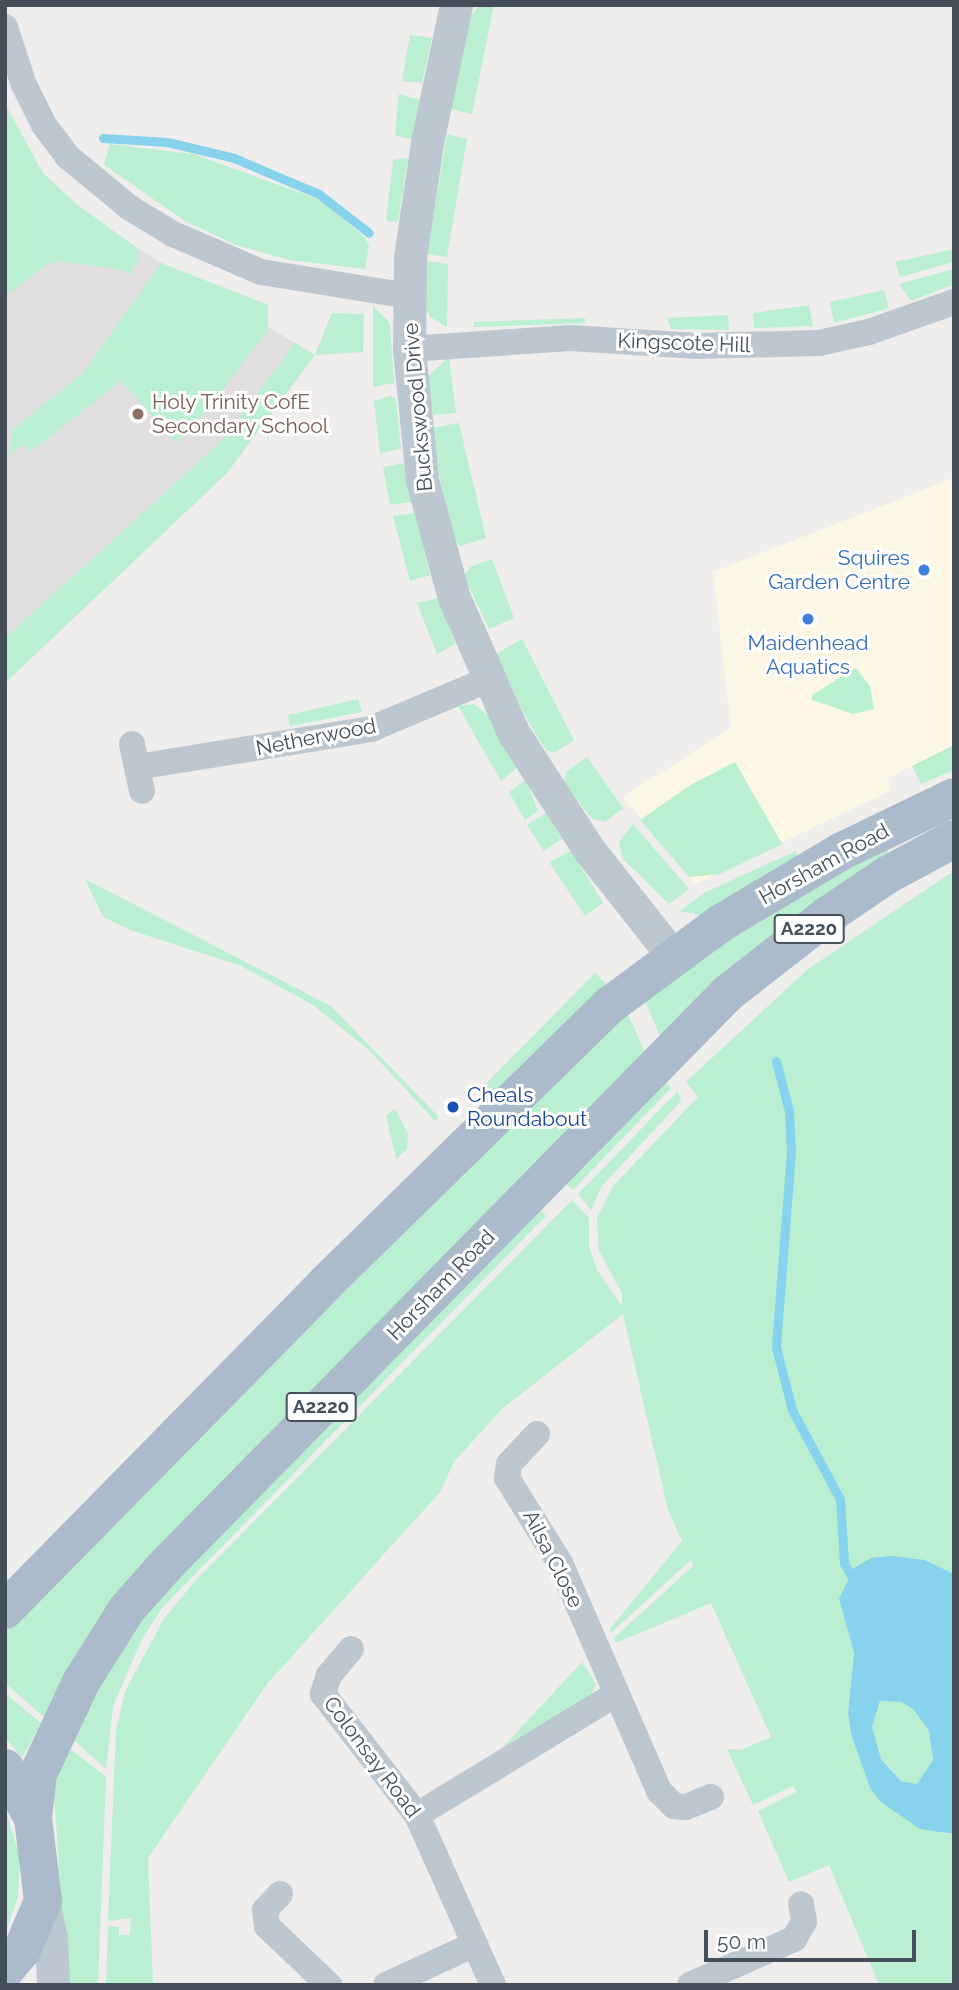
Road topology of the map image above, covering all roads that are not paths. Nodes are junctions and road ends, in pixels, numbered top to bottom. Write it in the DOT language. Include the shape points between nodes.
graph roads {
  1 [pos="456,5"];
  2 [pos="5,27"];
  3 [pos="408,296"];
  4 [pos="954,302"];
  5 [pos="409,349"];
  6 [pos="487,680"];
  7 [pos="137,767"];
  8 [pos="954,797"];
  9 [pos="954,839"];
  10 [pos="672,955"];
  11 [pos="537,1434"];
  12 [pos="5,1610"];
  13 [pos="351,1649"];
  14 [pos="614,1695"];
  15 [pos="5,1768"];
  16 [pos="710,1797"];
  17 [pos="417,1815"];
  18 [pos="33,1818"];
  19 [pos="280,1894"];
  20 [pos="43,1901"];
  21 [pos="801,1904"];
  22 [pos="475,1944"];
  23 [pos="5,1970"];
  24 [pos="52,1985"];
  25 [pos="329,1985"];
  26 [pos="386,1985"];
  27 [pos="493,1985"];
  28 [pos="690,1985"];
  1 -- 3 [label="street, Buckswood Drive" via="415,209"];
  2 -- 3 [label="street" via="24,85 44,125 66,156 130,208 173,234 261,272"];
  3 -- 5 [label="street, Buckswood Drive"];
  4 -- 5 [label="street, Kingscote Hill" via="869,332 819,343 697,346 570,338"];
  5 -- 6 [label="street, Buckswood Drive" via="422,480 436,542"];
  6 -- 7 [label="street, Netherwood" via="371,729"];
  6 -- 10 [label="street, Buckswood Drive" via="544,783 590,851"];
  8 -- 10 [label="main road, Horsham Road / A2220" via="842,851"];
  9 -- 18 [label="main road, Horsham Road / A2220" via="838,908 729,993 166,1565 127,1609 81,1682 38,1774"];
  10 -- 12 [label="main road, Horsham Road / A2220" via="558,1052"];
  11 -- 14 [label="street, Ailsa Close" via="509,1464 507,1478 560,1563"];
  13 -- 17 [label="street, Colonsay Road" via="329,1675 323,1694"];
  14 -- 16 [label="street, Ailsa Close" via="665,1800 686,1807"];
  14 -- 17 [label="street"];
  15 -- 18 [label="main road"];
  17 -- 22 [label="street, Colonsay Road"];
  18 -- 20 [label="main road"];
  19 -- 25 [label="street" via="265,1910 267,1926"];
  20 -- 23 [label="main road" via="22,1950"];
  20 -- 24 [label="street" via="51,1938"];
  21 -- 28 [label="street" via="804,1922 794,1938"];
  22 -- 26 [label="street"];
  22 -- 27 [label="street, Colonsay Road"];
}
